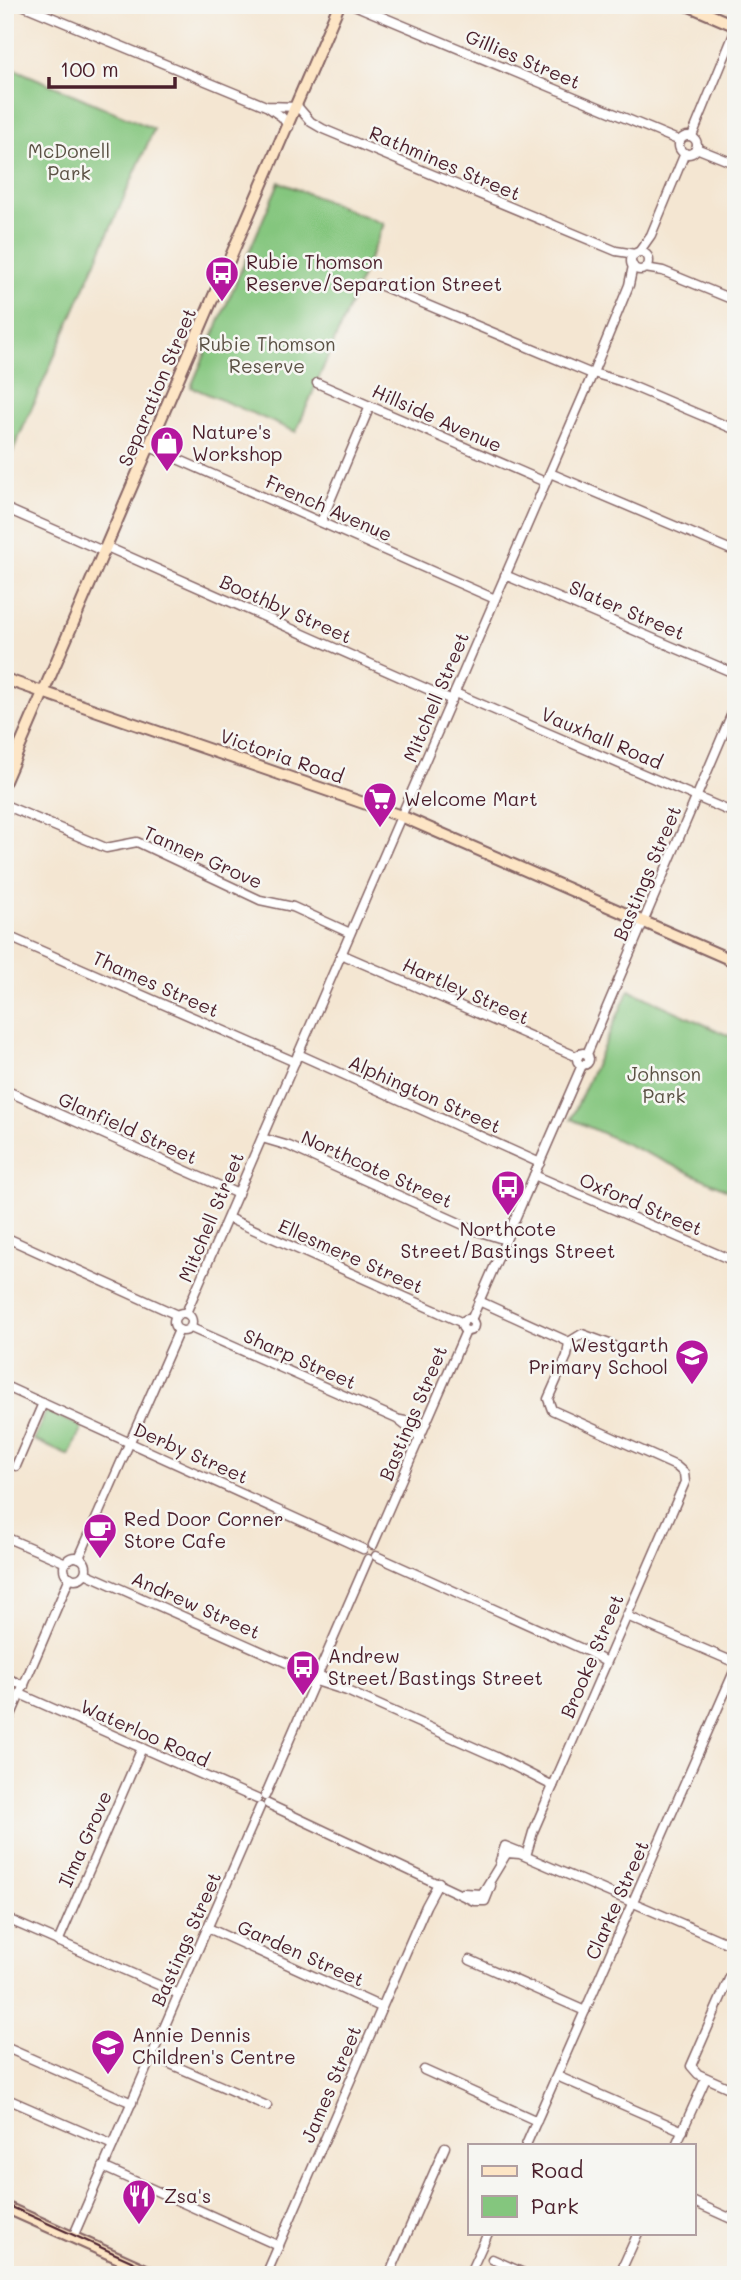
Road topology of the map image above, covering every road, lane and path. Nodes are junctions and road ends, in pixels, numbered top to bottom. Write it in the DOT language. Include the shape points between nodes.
graph roads {
  1 [pos="23,5"];
  2 [pos="340,5"];
  3 [pos="354,5"];
  4 [pos="687,5"];
  5 [pos="736,27"];
  6 [pos="266,106"];
  7 [pos="298,107"];
  8 [pos="289,128"];
  9 [pos="691,136"];
  10 [pos="680,141"];
  11 [pos="696,148"];
  12 [pos="685,153"];
  13 [pos="736,164"];
  14 [pos="640,261"];
  15 [pos="377,284"];
  16 [pos="736,301"];
  17 [pos="593,371"];
  18 [pos="317,383"];
  19 [pos="370,406"];
  20 [pos="736,430"];
  21 [pos="150,447"];
  22 [pos="550,473"];
  23 [pos="545,482"];
  24 [pos="5,508"];
  25 [pos="321,522"];
  26 [pos="106,550"];
  27 [pos="736,552"];
  28 [pos="505,575"];
  29 [pos="495,599"];
  30 [pos="736,674"];
  31 [pos="5,679"];
  32 [pos="44,691"];
  33 [pos="454,696"];
  34 [pos="736,704"];
  35 [pos="5,781"];
  36 [pos="696,796"];
  37 [pos="5,805"];
  38 [pos="736,814"];
  39 [pos="401,816"];
  40 [pos="643,922"];
  41 [pos="350,933"];
  42 [pos="5,935"];
  43 [pos="341,954"];
  44 [pos="736,962"];
  45 [pos="297,1058"];
  46 [pos="582,1059"];
  47 [pos="5,1090"];
  48 [pos="262,1138"];
  49 [pos="540,1163"];
  50 [pos="534,1175"];
  51 [pos="238,1194"];
  52 [pos="228,1218"];
  53 [pos="5,1237"];
  54 [pos="504,1244"];
  55 [pos="736,1262"];
  56 [pos="479,1301"];
  57 [pos="182,1314"];
  58 [pos="466,1325"];
  59 [pos="191,1328"];
  60 [pos="179,1330"];
  61 [pos="569,1342"];
  62 [pos="612,1345"];
  63 [pos="5,1386"];
  64 [pos="43,1403"];
  65 [pos="397,1419"];
  66 [pos="425,1425"];
  67 [pos="420,1437"];
  68 [pos="130,1443"];
  69 [pos="16,1466"];
  70 [pos="5,1537"];
  71 [pos="373,1545"];
  72 [pos="363,1549"];
  73 [pos="79,1558"];
  74 [pos="372,1558"];
  75 [pos="66,1563"];
  76 [pos="85,1573"];
  77 [pos="70,1577"];
  78 [pos="626,1616"];
  79 [pos="607,1660"];
  80 [pos="736,1665"];
  81 [pos="316,1676"];
  82 [pos="5,1677"];
  83 [pos="22,1690"];
  84 [pos="5,1729"];
  85 [pos="142,1748"];
  86 [pos="554,1783"];
  87 [pos="262,1802"];
  88 [pos="522,1854"];
  89 [pos="436,1881"];
  90 [pos="633,1902"];
  91 [pos="5,1918"];
  92 [pos="208,1928"];
  93 [pos="58,1941"];
  94 [pos="736,1947"];
  95 [pos="470,1960"];
  96 [pos="736,1963"];
  97 [pos="179,1994"];
  98 [pos="381,2007"];
  99 [pos="585,2011"];
  100 [pos="5,2047"];
  101 [pos="152,2056"];
  102 [pos="424,2070"];
  103 [pos="557,2076"];
  104 [pos="706,2078"];
  105 [pos="736,2091"];
  106 [pos="5,2098"];
  107 [pos="132,2103"];
  108 [pos="267,2106"];
  109 [pos="537,2121"];
  110 [pos="683,2131"];
  111 [pos="526,2144"];
  112 [pos="676,2144"];
  113 [pos="113,2145"];
  114 [pos="445,2147"];
  115 [pos="103,2167"];
  116 [pos="696,2203"];
  117 [pos="5,2207"];
  118 [pos="736,2221"];
  119 [pos="488,2234"];
  120 [pos="638,2234"];
  121 [pos="73,2237"];
  122 [pos="279,2246"];
  123 [pos="492,2259"];
  124 [pos="130,2263"];
  125 [pos="125,2275"];
  126 [pos="156,2275"];
  127 [pos="266,2275"];
  128 [pos="389,2275"];
  129 [pos="470,2275"];
  130 [pos="528,2275"];
  131 [pos="619,2275"];
  1 -- 6 [label="street"];
  2 -- 7 [label="street, Separation Street"];
  3 -- 10 [label="street, Gillies Street"];
  4 -- 5 [label="street"];
  5 -- 9 [label="street"];
  6 -- 7 [label="street"];
  6 -- 8 [label="street"];
  7 -- 8 [label="street, Separation Street"];
  7 -- 14 [label="street, Rathmines Street" via="311,122"];
  8 -- 21 [label="street, Separation Street"];
  9 -- 10 [label="street"];
  9 -- 11 [label="street"];
  10 -- 12 [label="street"];
  11 -- 12 [label="street"];
  11 -- 13 [label="street"];
  12 -- 14 [label="street, Mitchell Street"];
  14 -- 16 [label="street, Rathmines Street"];
  14 -- 17 [label="street, Mitchell Street"];
  15 -- 17 [label="street"];
  17 -- 20 [label="street"];
  17 -- 22 [label="street, Mitchell Street"];
  18 -- 19 [label="street, Hillside Avenue"];
  19 -- 23 [label="street, Hillside Avenue"];
  19 -- 25 [label="street"];
  21 -- 25 [label="street, French Avenue"];
  21 -- 26 [label="street, Separation Street"];
  22 -- 23 [label="street, Mitchell Street"];
  22 -- 27 [label="street"];
  23 -- 28 [label="street, Mitchell Street"];
  24 -- 26 [label="street, Boothby Street"];
  25 -- 29 [label="street, French Avenue"];
  26 -- 32 [label="street, Separation Street"];
  26 -- 33 [label="street, Boothby Street"];
  28 -- 29 [label="street, Mitchell Street"];
  28 -- 30 [label="street, Slater Street"];
  29 -- 33 [label="street, Mitchell Street"];
  31 -- 32 [label="street, Victoria Road"];
  32 -- 35 [label="street, Separation Street"];
  32 -- 39 [label="street, Victoria Road"];
  33 -- 36 [label="street, Vauxhall Road"];
  33 -- 39 [label="street, Mitchell Street"];
  34 -- 36 [label="street, Bastings Street"];
  36 -- 38 [label="street, Vauxhall Road"];
  36 -- 40 [label="street, Bastings Street"];
  37 -- 41 [label="street, Tanner Grove" via="106,848 137,842 260,900 293,908"];
  39 -- 40 [label="street, Victoria Road"];
  39 -- 41 [label="street, Mitchell Street"];
  40 -- 44 [label="street, Victoria Road"];
  40 -- 46 [label="street, Bastings Street"];
  41 -- 43 [label="street, Mitchell Street"];
  42 -- 45 [label="street, Thames Street"];
  43 -- 45 [label="street, Mitchell Street"];
  43 -- 46 [label="street, Hartley Street"];
  45 -- 48 [label="street, Mitchell Street"];
  45 -- 49 [label="street, Alphington Street"];
  46 -- 49 [label="street, Bastings Street"];
  47 -- 51 [label="street, Glanfield Street"];
  48 -- 51 [label="street, Mitchell Street"];
  48 -- 54 [label="street, Northcote Street" via="289,1146"];
  49 -- 50 [label="street, Bastings Street"];
  50 -- 54 [label="street, Bastings Street"];
  50 -- 55 [label="street, Oxford Street"];
  51 -- 52 [label="street, Mitchell Street"];
  52 -- 57 [label="street, Mitchell Street"];
  52 -- 58 [label="street, Ellesmere Street"];
  53 -- 57 [label="street"];
  54 -- 56 [label="street, Bastings Street"];
  56 -- 58 [label="street, Bastings Street"];
  56 -- 61 [label="street"];
  57 -- 59 [label="street" via="192,1318"];
  57 -- 60 [label="street" via="174,1322"];
  58 -- 66 [label="street, Bastings Street"];
  59 -- 60 [label="street"];
  59 -- 65 [label="street, Sharp Street"];
  60 -- 68 [label="street"];
  61 -- 62 [label="street" via="582,1334"];
  61 -- 78 [label="street, Brooke Street" via="548,1399 552,1410 681,1470 685,1482"];
  63 -- 64 [label="street, Derby Street"];
  64 -- 68 [label="street, Derby Street"];
  64 -- 69 [label="street"];
  65 -- 66 [label="street, Sharp Street"];
  65 -- 67 [label="street, Sharp Street"];
  66 -- 67 [label="street, Bastings Street"];
  67 -- 71 [label="street, Bastings Street"];
  68 -- 72 [label="street, Derby Street"];
  68 -- 73 [label="street"];
  70 -- 75 [label="street"];
  71 -- 72 [label="street"];
  71 -- 74 [label="street" via="377,1550"];
  72 -- 74 [label="street" via="363,1555"];
  73 -- 75 [label="street"];
  73 -- 76 [label="street" via="85,1562"];
  74 -- 79 [label="street"];
  74 -- 81 [label="street, Bastings Street"];
  75 -- 77 [label="street"];
  76 -- 77 [label="street" via="80,1578"];
  76 -- 81 [label="street, Andrew Street"];
  77 -- 83 [label="street"];
  78 -- 79 [label="street, Brooke Street"];
  78 -- 80 [label="street"];
  79 -- 86 [label="street, Brooke Street"];
  80 -- 90 [label="street, Clarke Street"];
  81 -- 86 [label="street, Andrew Street"];
  81 -- 87 [label="street, Bastings Street"];
  82 -- 83 [label="street, Waterloo Road"];
  83 -- 84 [label="street"];
  83 -- 85 [label="street, Waterloo Road"];
  85 -- 87 [label="street, Waterloo Road"];
  85 -- 93 [label="street, Ilma Grove"];
  86 -- 88 [label="street, Brooke Street"];
  87 -- 89 [label="street, Waterloo Road"];
  87 -- 92 [label="street, Bastings Street"];
  88 -- 89 [label="street, Waterloo Road" via="508,1849 482,1894 463,1894"];
  88 -- 90 [label="street"];
  89 -- 98 [label="street, James Street"];
  90 -- 94 [label="street"];
  90 -- 99 [label="street, Clarke Street"];
  91 -- 93 [label="street"];
  92 -- 97 [label="street, Bastings Street"];
  92 -- 98 [label="street, Garden Street"];
  93 -- 97 [label="street"];
  95 -- 99 [label="street"];
  96 -- 104 [label="street" via="691,2066"];
  97 -- 101 [label="street, Bastings Street"];
  98 -- 122 [label="street, James Street"];
  99 -- 103 [label="street, Clarke Street"];
  100 -- 107 [label="street"];
  101 -- 107 [label="street, Bastings Street"];
  101 -- 108 [label="street"];
  102 -- 109 [label="street"];
  103 -- 109 [label="street, Clarke Street"];
  103 -- 110 [label="street"];
  104 -- 105 [label="street"];
  104 -- 110 [label="street"];
  106 -- 113 [label="street"];
  107 -- 113 [label="street, Bastings Street"];
  109 -- 111 [label="street, Clarke Street"];
  110 -- 112 [label="street"];
  113 -- 115 [label="street, Bastings Street"];
  114 -- 128 [label="street"];
  115 -- 121 [label="street, Bastings Street"];
  115 -- 122 [label="street"];
  116 -- 118 [label="street"];
  117 -- 121 [label="street"];
  119 -- 129 [label="street"];
  120 -- 131 [label="street"];
  121 -- 124 [label="street"];
  122 -- 127 [label="street, James Street"];
  123 -- 130 [label="street"];
  124 -- 125 [label="street"];
  124 -- 126 [label="street"];
}
